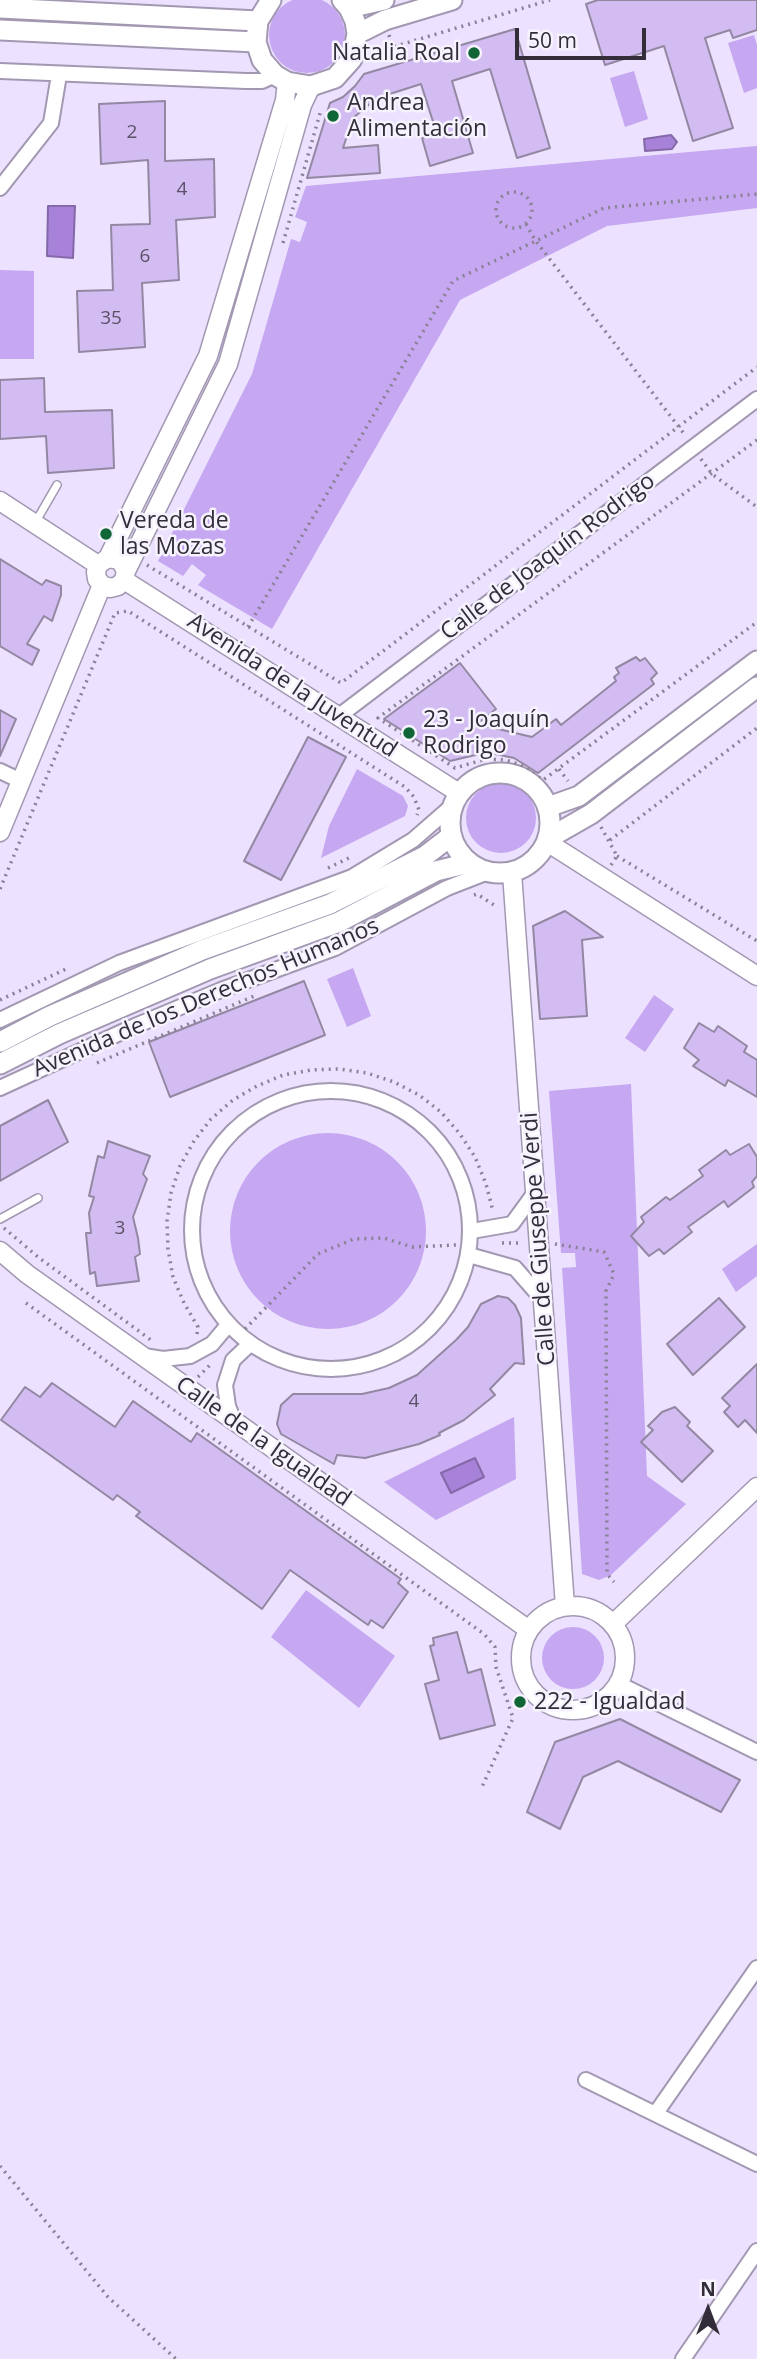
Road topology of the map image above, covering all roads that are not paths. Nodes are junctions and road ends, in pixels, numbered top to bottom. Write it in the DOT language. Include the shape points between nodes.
graph roads {
  1 [pos="271,0"];
  2 [pos="384,0"];
  3 [pos="452,0"];
  4 [pos="345,4"];
  5 [pos="0,8"];
  6 [pos="258,21"];
  7 [pos="0,30"];
  8 [pos="357,34"];
  9 [pos="256,42"];
  10 [pos="0,71"];
  11 [pos="59,75"];
  12 [pos="281,78"];
  13 [pos="311,86"];
  14 [pos="0,188"];
  15 [pos="757,398"];
  16 [pos="57,485"];
  17 [pos="0,501"];
  18 [pos="35,523"];
  19 [pos="103,561"];
  20 [pos="125,576"];
  21 [pos="102,585"];
  22 [pos="757,661"];
  23 [pos="757,687"];
  24 [pos="339,716"];
  25 [pos="0,771"];
  26 [pos="21,782"];
  27 [pos="456,799"];
  28 [pos="548,807"];
  29 [pos="0,832"];
  30 [pos="451,836"];
  31 [pos="548,840"];
  32 [pos="469,863"];
  33 [pos="488,872"];
  34 [pos="512,873"];
  35 [pos="757,976"];
  36 [pos="0,1020"];
  37 [pos="0,1042"];
  38 [pos="0,1064"];
  39 [pos="0,1088"];
  40 [pos="536,1191"];
  41 [pos="38,1198"];
  42 [pos="0,1219"];
  43 [pos="471,1243"];
  44 [pos="0,1251"];
  45 [pos="543,1300"];
  46 [pos="239,1334"];
  47 [pos="147,1349"];
  48 [pos="234,1421"];
  49 [pos="757,1487"];
  50 [pos="565,1606"];
  51 [pos="613,1624"];
  52 [pos="529,1630"];
  53 [pos="619,1684"];
  54 [pos="757,1752"];
  55 [pos="757,1968"];
  56 [pos="586,2080"];
  57 [pos="656,2113"];
  58 [pos="757,2164"];
  59 [pos="757,2251"];
  60 [pos="683,2359"];
  1 -- 6 [label="main road"];
  2 -- 4 [label="main road"];
  3 -- 8 [label="main road" via="384,20"];
  4 -- 8 [label="main road"];
  5 -- 6 [label="main road"];
  6 -- 9 [label="main road"];
  7 -- 9 [label="main road"];
  8 -- 13 [label="main road" via="352,59 335,78"];
  9 -- 12 [label="main road" via="262,61"];
  10 -- 11 [label="street"];
  11 -- 12 [label="street"];
  11 -- 14 [label="street" via="51,123"];
  12 -- 13 [label="main road"];
  12 -- 19 [label="street" via="285,100 208,356"];
  13 -- 20 [label="street" via="228,364"];
  15 -- 24 [label="street, Calle de Joaquín Rodrigo"];
  16 -- 18 [label="lane"];
  17 -- 18 [label="street"];
  18 -- 19 [label="street"];
  19 -- 20 [label="street" via="120,560"];
  19 -- 21 [label="street" via="96,572"];
  20 -- 21 [label="street" via="118,586"];
  20 -- 24 [label="street, Avenida de la Juventud"];
  21 -- 26 [label="street"];
  22 -- 28 [label="main road" via="579,796"];
  23 -- 31 [label="main road" via="591,814"];
  24 -- 27 [label="street, Avenida de la Juventud"];
  25 -- 26 [label="street"];
  26 -- 29 [label="street"];
  27 -- 28 [label="main road" via="481,776 508,773 533,785"];
  27 -- 30 [label="main road" via="449,821"];
  27 -- 36 [label="street" via="413,841 352,877 119,963"];
  28 -- 31 [label="main road"];
  30 -- 32 [label="main road"];
  30 -- 37 [label="main road, Avenida de los Derechos Humanos" via="425,856 330,904 202,950"];
  31 -- 34 [label="main road" via="533,862"];
  31 -- 35 [label="street"];
  32 -- 33 [label="main road"];
  32 -- 38 [label="main road, Avenida de los Derechos Humanos" via="436,871 339,922 210,969"];
  33 -- 34 [label="main road"];
  33 -- 39 [label="street, Avenida de los Derechos Humanos" via="447,888 335,948 221,990"];
  34 -- 40 [label="street, Calle de Giuseppe Verdi"];
  40 -- 43 [label="street" via="512,1224"];
  40 -- 45 [label="street, Calle de Giuseppe Verdi"];
  41 -- 42 [label="lane"];
  43 -- 45 [label="street" via="515,1268"];
  43 -- 46 [label="street" via="453,1299 424,1335 384,1360 338,1370 292,1364"];
  43 -- 46 [label="street" via="467,1196 454,1162 432,1133 404,1111 370,1096 335,1091 276,1103 235,1129 212,1157 197,1190 191,1225 195,1261 207,1295"];
  44 -- 47 [label="street, Calle de la Igualdad" via="27,1275"];
  45 -- 50 [label="street, Calle de Giuseppe Verdi"];
  46 -- 47 [label="street" via="190,1356 163,1359"];
  46 -- 48 [label="street" via="225,1385"];
  47 -- 48 [label="street, Calle de la Igualdad" via="188,1388"];
  48 -- 52 [label="street, Calle de la Igualdad"];
  49 -- 51 [label="street"];
  50 -- 51 [label="street" via="599,1612"];
  50 -- 52 [label="street" via="538,1619"];
  51 -- 53 [label="street" via="625,1653"];
  52 -- 53 [label="street" via="522,1645 523,1670 533,1692 546,1703 562,1709 594,1706"];
  53 -- 54 [label="street"];
  55 -- 57 [label="street"];
  56 -- 57 [label="street"];
  57 -- 58 [label="street"];
  59 -- 60 [label="street"];
}
